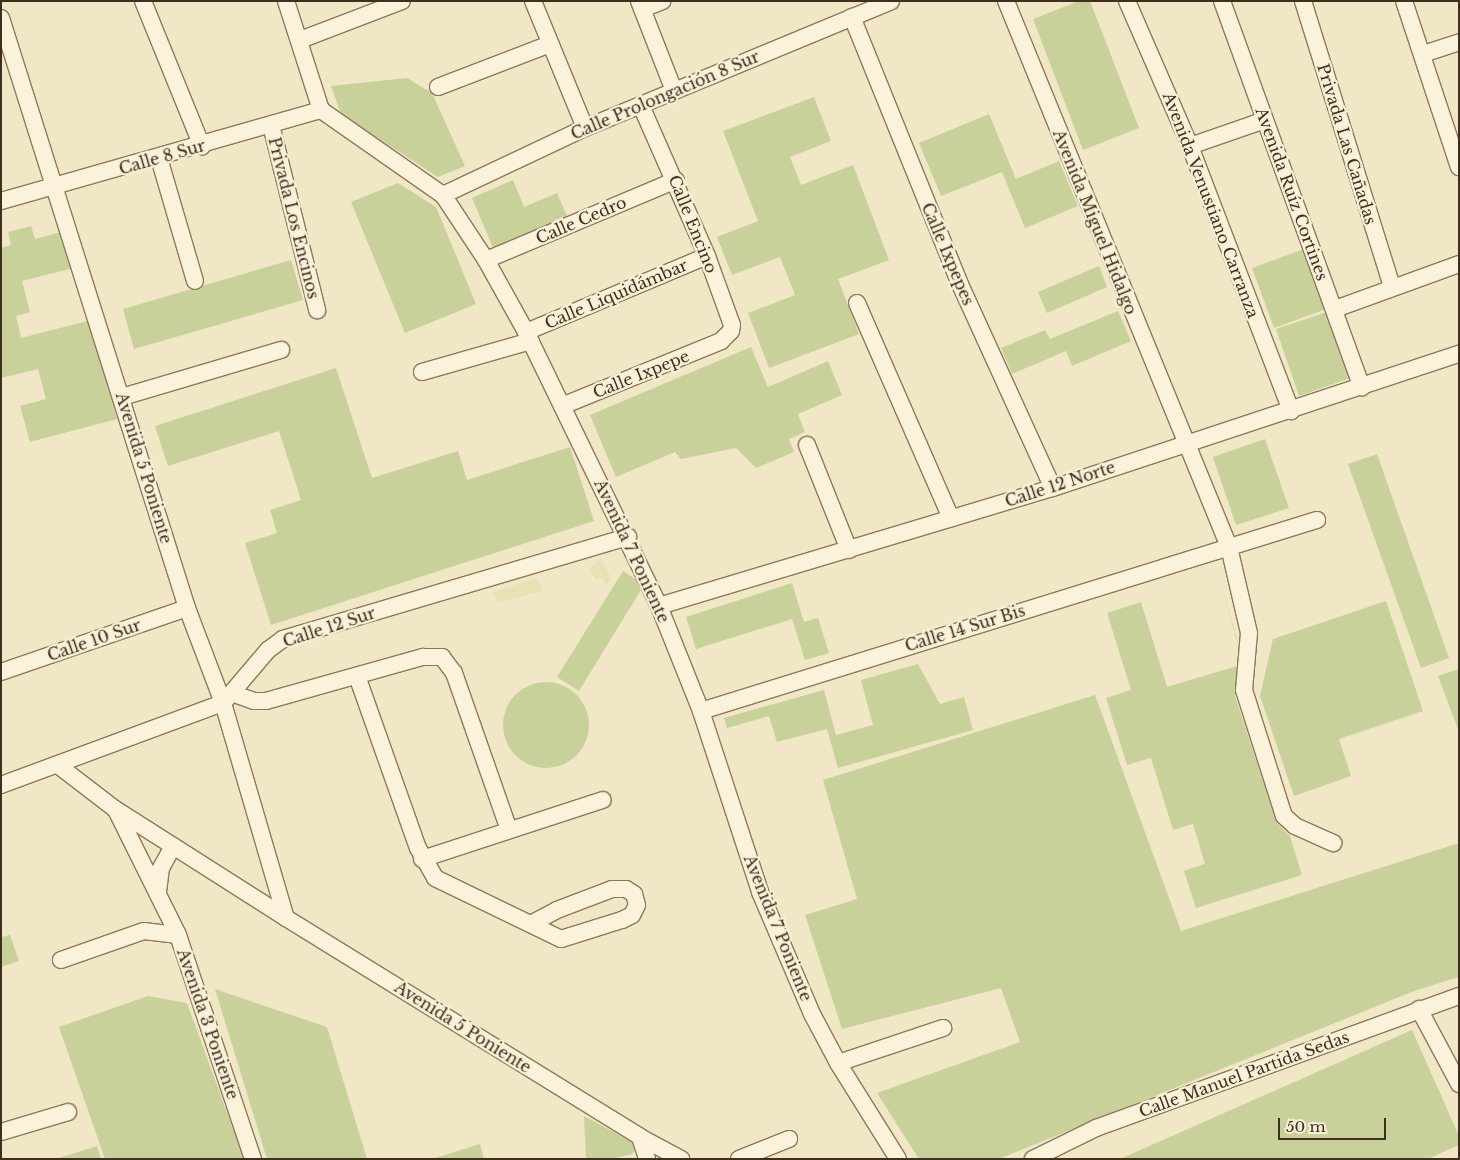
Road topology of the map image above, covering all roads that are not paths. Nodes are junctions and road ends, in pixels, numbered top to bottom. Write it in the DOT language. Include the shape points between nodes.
graph roads {
  1 [pos="143,1"];
  2 [pos="286,1"];
  3 [pos="402,1"];
  4 [pos="533,1"];
  5 [pos="663,1"];
  6 [pos="891,1"];
  7 [pos="1006,1"];
  8 [pos="1127,1"];
  9 [pos="1222,1"];
  10 [pos="1303,1"];
  11 [pos="1404,1"];
  12 [pos="641,5"];
  13 [pos="852,17"];
  14 [pos="1,18"];
  15 [pos="300,40"];
  16 [pos="1459,42"];
  17 [pos="550,44"];
  18 [pos="1423,54"];
  19 [pos="438,87"];
  20 [pos="674,91"];
  21 [pos="640,106"];
  22 [pos="321,110"];
  23 [pos="1265,120"];
  24 [pos="271,125"];
  25 [pos="585,128"];
  26 [pos="202,146"];
  27 [pos="1190,146"];
  28 [pos="159,158"];
  29 [pos="1459,167"];
  30 [pos="676,180"];
  31 [pos="57,188"];
  32 [pos="443,196"];
  33 [pos="1,201"];
  34 [pos="706,256"];
  35 [pos="486,260"];
  36 [pos="1459,264"];
  37 [pos="195,281"];
  38 [pos="1392,286"];
  39 [pos="857,303"];
  40 [pos="1335,309"];
  41 [pos="317,310"];
  42 [pos="528,337"];
  43 [pos="720,341"];
  44 [pos="282,350"];
  45 [pos="1459,354"];
  46 [pos="422,372"];
  47 [pos="1362,387"];
  48 [pos="122,397"];
  49 [pos="562,406"];
  50 [pos="1291,411"];
  51 [pos="1185,442"];
  52 [pos="807,445"];
  53 [pos="1053,488"];
  54 [pos="951,518"];
  55 [pos="1317,520"];
  56 [pos="628,537"];
  57 [pos="1229,547"];
  58 [pos="849,550"];
  59 [pos="659,606"];
  60 [pos="187,608"];
  61 [pos="1,672"];
  62 [pos="357,676"];
  63 [pos="229,699"];
  64 [pos="701,711"];
  65 [pos="59,766"];
  66 [pos="1,785"];
  67 [pos="603,800"];
  68 [pos="115,809"];
  69 [pos="509,830"];
  70 [pos="1333,843"];
  71 [pos="173,846"];
  72 [pos="422,859"];
  73 [pos="158,892"];
  74 [pos="286,918"];
  75 [pos="531,924"];
  76 [pos="178,935"];
  77 [pos="61,960"];
  78 [pos="1459,996"];
  79 [pos="1419,1009"];
  80 [pos="942,1028"];
  81 [pos="838,1063"];
  82 [pos="1459,1084"];
  83 [pos="68,1112"];
  84 [pos="1,1132"];
  85 [pos="640,1137"];
  86 [pos="789,1139"];
  87 [pos="253,1159"];
  88 [pos="647,1159"];
  89 [pos="681,1159"];
  90 [pos="739,1159"];
  91 [pos="898,1159"];
  92 [pos="1033,1159"];
  1 -- 26 [label="street"];
  2 -- 15 [label="street"];
  3 -- 15 [label="street"];
  4 -- 17 [label="street"];
  5 -- 12 [label="street"];
  6 -- 13 [label="street, Calle Prolongación 8 Sur"];
  7 -- 51 [label="street, Avenida Miguel Hidalgo"];
  8 -- 27 [label="street, Avenida Venustiano Carranza"];
  9 -- 23 [label="street, Avenida Ruíz Cortines"];
  10 -- 38 [label="street, Privada Las Cañadas"];
  11 -- 18 [label="street"];
  12 -- 20 [label="street"];
  13 -- 20 [label="street, Calle Prolongación 8 Sur"];
  13 -- 53 [label="street, Calle Ixpepes" via="959,282"];
  14 -- 31 [label="street, Avenida 5 Poniente"];
  15 -- 22 [label="street"];
  16 -- 18 [label="street"];
  17 -- 19 [label="street"];
  17 -- 25 [label="street"];
  18 -- 29 [label="street"];
  20 -- 21 [label="street, Calle Prolongación 8 Sur"];
  21 -- 25 [label="street, Calle Prolongación 8 Sur"];
  21 -- 30 [label="street, Calle Encino"];
  22 -- 24 [label="street, Calle 8 Sur"];
  22 -- 32 [label="street, Avenida 7 Poniente"];
  23 -- 27 [label="street"];
  23 -- 40 [label="street, Avenida Ruíz Cortines"];
  24 -- 26 [label="street, Calle 8 Sur"];
  24 -- 41 [label="street, Privada Los Encinos"];
  25 -- 32 [label="street, Calle Prolongación 8 Sur"];
  26 -- 28 [label="street, Calle 8 Sur"];
  27 -- 50 [label="street, Avenida Venustiano Carranza"];
  28 -- 31 [label="street, Calle 8 Sur"];
  28 -- 37 [label="street"];
  30 -- 34 [label="street, Calle Encino"];
  30 -- 35 [label="street, Calle Cedro"];
  31 -- 33 [label="street, Calle 8 Sur"];
  31 -- 48 [label="street, Avenida 5 Poniente"];
  32 -- 35 [label="street, Avenida 7 Poniente"];
  34 -- 42 [label="street, Calle Liquidámbar"];
  34 -- 43 [label="street, Calle Encino" via="732,325 731,331"];
  35 -- 42 [label="street, Avenida 7 Poniente"];
  36 -- 38 [label="street"];
  38 -- 40 [label="street"];
  39 -- 54 [label="street"];
  40 -- 47 [label="street, Avenida Ruíz Cortines"];
  42 -- 46 [label="street, Calle Liquidámbar"];
  42 -- 49 [label="street, Avenida 7 Poniente"];
  43 -- 49 [label="street, Calle Ixpepe"];
  44 -- 48 [label="street"];
  45 -- 47 [label="street, Calle 12 Norte"];
  47 -- 50 [label="street, Calle 12 Norte"];
  48 -- 60 [label="street, Avenida 5 Poniente"];
  49 -- 56 [label="street, Avenida 7 Poniente"];
  50 -- 51 [label="street, Calle 12 Norte"];
  51 -- 53 [label="street, Calle 12 Norte"];
  51 -- 57 [label="street, Avenida Miguel Hidalgo"];
  52 -- 58 [label="street"];
  53 -- 54 [label="street, Calle 12 Norte"];
  54 -- 58 [label="street, Calle 12 Norte"];
  55 -- 57 [label="street, Calle 14 Sur Bis"];
  56 -- 59 [label="street, Avenida 7 Poniente"];
  56 -- 63 [label="street, Calle 12 Sur" via="283,640 268,650"];
  57 -- 64 [label="street, Calle 14 Sur Bis"];
  57 -- 70 [label="street, Avenida Miguel Hidalgo" via="1249,633 1244,690 1284,816 1295,826"];
  58 -- 59 [label="street, Calle 12 Norte"];
  59 -- 64 [label="street, Avenida 7 Poniente"];
  60 -- 61 [label="street, Calle 10 Sur"];
  60 -- 63 [label="street, Avenida 5 Poniente"];
  62 -- 63 [label="street" via="266,700"];
  62 -- 69 [label="street" via="423,657 442,657 454,673"];
  62 -- 72 [label="street"];
  63 -- 65 [label="street"];
  63 -- 74 [label="street, Avenida 5 Poniente"];
  64 -- 81 [label="street, Avenida 7 Poniente" via="760,892 812,1014"];
  65 -- 66 [label="street"];
  65 -- 68 [label="street, Avenida 5 Poniente"];
  67 -- 69 [label="street"];
  68 -- 71 [label="street, Avenida 5 Poniente"];
  68 -- 73 [label="street, Avenida 3 Poniente"];
  69 -- 72 [label="street"];
  71 -- 73 [label="street" via="161,868"];
  71 -- 74 [label="street, Avenida 5 Poniente"];
  72 -- 75 [label="street" via="434,878"];
  73 -- 76 [label="street, Avenida 3 Poniente"];
  74 -- 85 [label="street, Avenida 5 Poniente"];
  75 -- 75 [label="street" via="557,910 612,889 626,889 634,894 638,905 632,914 561,939"];
  76 -- 77 [label="street" via="144,931"];
  76 -- 87 [label="street, Avenida 3 Poniente"];
  78 -- 79 [label="street, Calle Manuel Partida Sedas"];
  79 -- 82 [label="street"];
  79 -- 92 [label="street, Calle Manuel Partida Sedas" via="1096,1128"];
  80 -- 81 [label="street"];
  81 -- 91 [label="street, Avenida 7 Poniente"];
  83 -- 84 [label="street"];
  85 -- 88 [label="street"];
  85 -- 89 [label="street, Avenida 5 Poniente"];
  86 -- 90 [label="street"];
}
